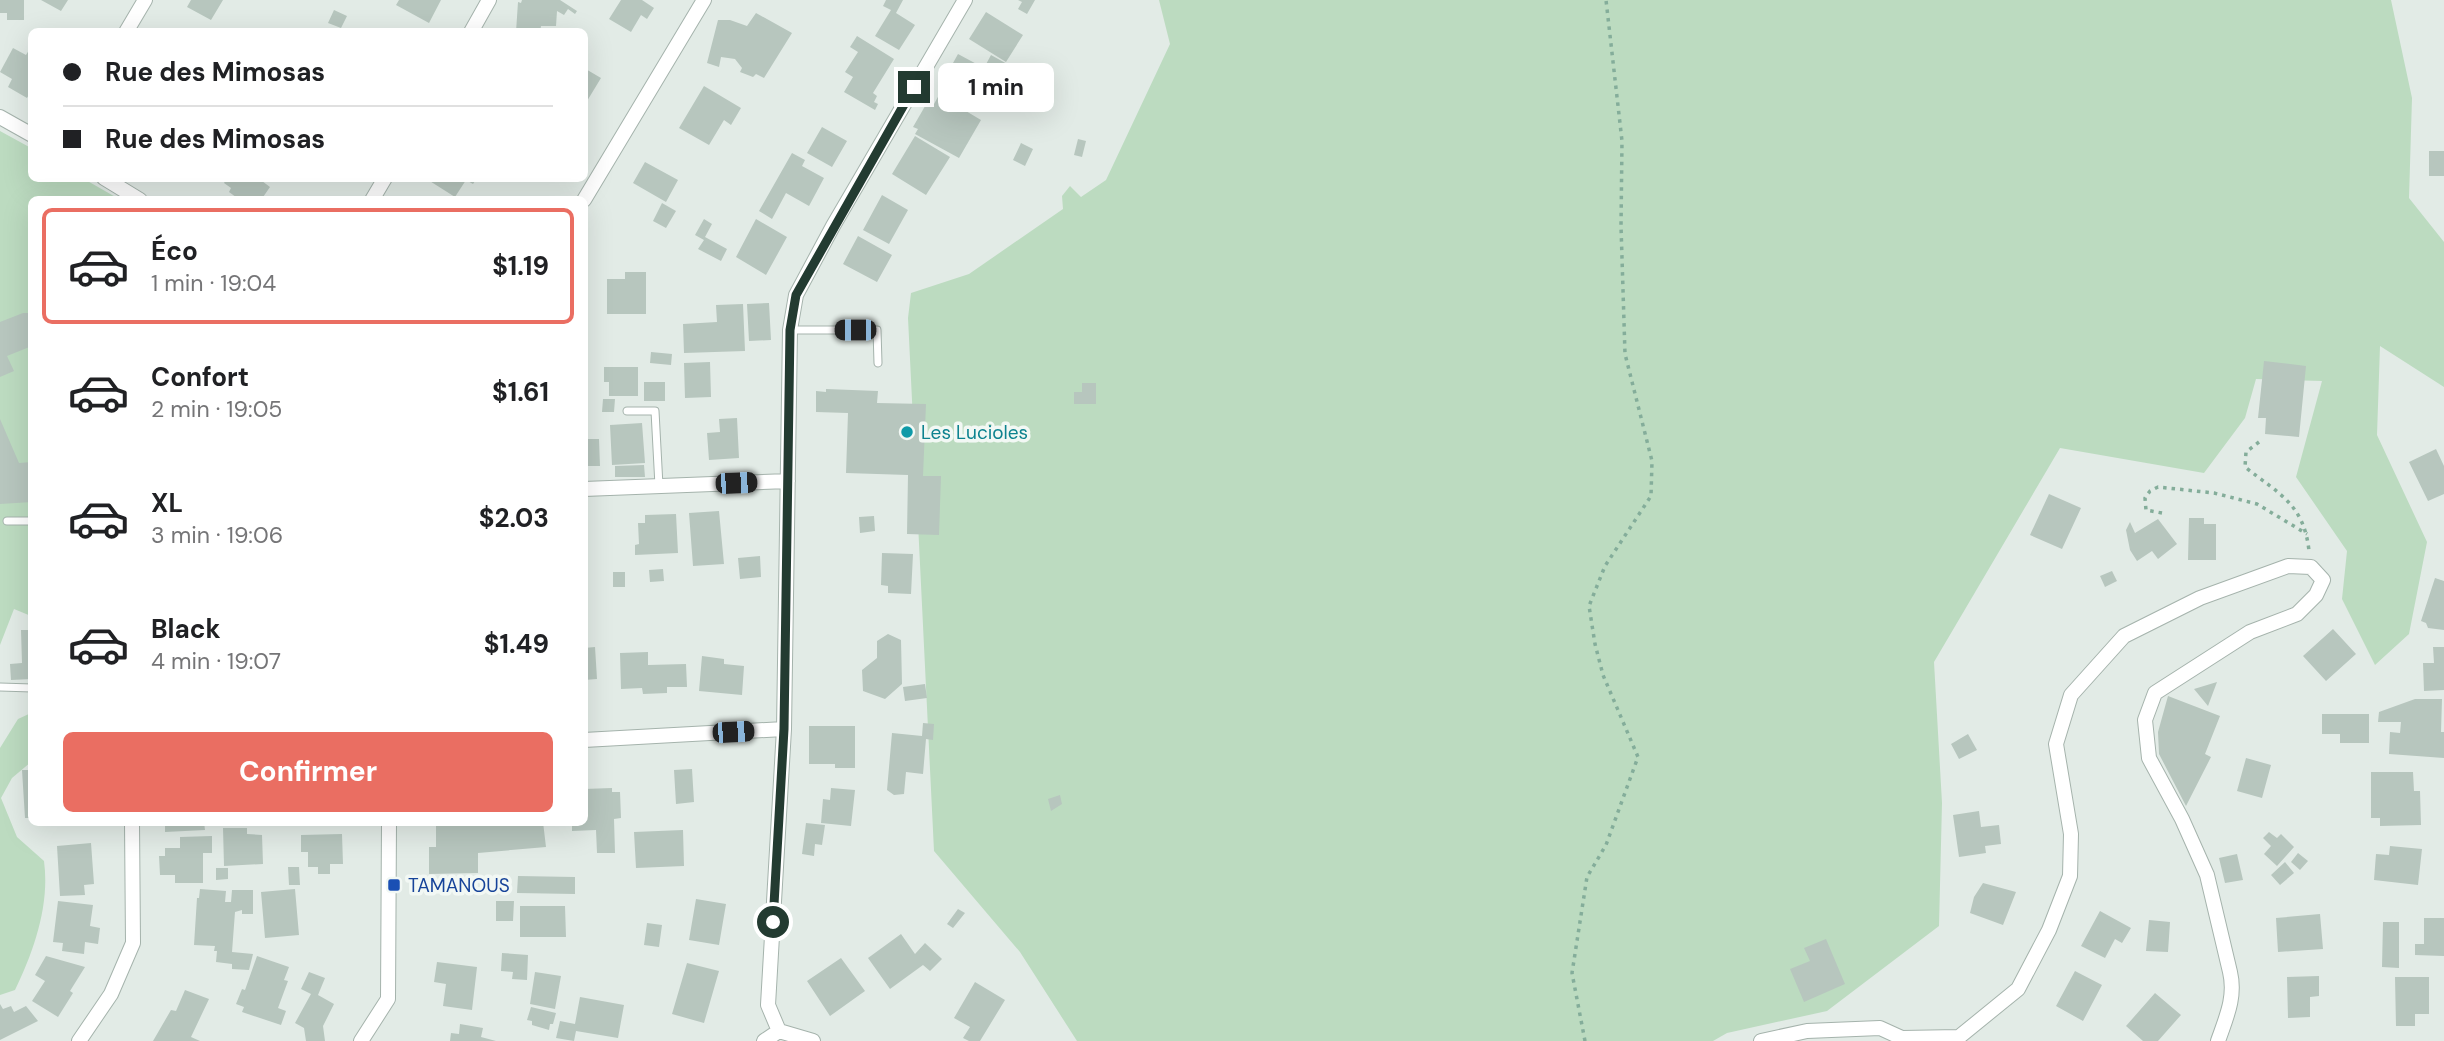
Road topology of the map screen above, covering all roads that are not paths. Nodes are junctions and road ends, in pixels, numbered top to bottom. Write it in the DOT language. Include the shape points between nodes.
graph roads {
  1 [pos="145,0"];
  2 [pos="489,0"];
  3 [pos="704,0"];
  4 [pos="965,0"];
  5 [pos="128,28"];
  6 [pos="473,28"];
  7 [pos="0,117"];
  8 [pos="28,133"];
  9 [pos="111,182"];
  10 [pos="133,196"];
  11 [pos="586,196"];
  12 [pos="790,330"];
  13 [pos="878,363"];
  14 [pos="627,411"];
  15 [pos="788,481"];
  16 [pos="659,486"];
  17 [pos="588,489"];
  18 [pos="7,520"];
  19 [pos="28,521"];
  20 [pos="0,687"];
  21 [pos="28,688"];
  22 [pos="784,729"];
  23 [pos="588,740"];
  24 [pos="132,826"];
  25 [pos="389,826"];
  26 [pos="779,1031"];
  27 [pos="1899,1040"];
  28 [pos="79,1041"];
  29 [pos="361,1041"];
  30 [pos="764,1041"];
  31 [pos="813,1041"];
  32 [pos="1761,1041"];
  33 [pos="2218,1041"];
  1 -- 5 [label="street"];
  2 -- 6 [label="street"];
  3 -- 11 [label="street"];
  4 -- 12 [label="street" via="796,295"];
  7 -- 8 [label="street"];
  9 -- 10 [label="street"];
  12 -- 13 [label="lane" via="877,330"];
  12 -- 15 [label="street"];
  14 -- 16 [label="lane" via="655,411"];
  15 -- 16 [label="street"];
  15 -- 22 [label="street"];
  16 -- 17 [label="street"];
  18 -- 19 [label="lane"];
  20 -- 21 [label="lane"];
  22 -- 23 [label="street"];
  22 -- 26 [label="street" via="768,1005"];
  24 -- 28 [label="street" via="133,943 111,994"];
  25 -- 29 [label="street" via="388,999"];
  26 -- 30 [label="street"];
  26 -- 31 [label="street"];
  27 -- 32 [label="street" via="1880,1027 1807,1031"];
  27 -- 33 [label="street" via="1959,1037 2018,989 2049,930 2070,876 2071,834 2056,744 2071,695 2124,636 2200,598 2288,566 2311,567 2323,580 2316,595 2297,614 2250,632 2155,693 2145,720 2149,758 2207,875 2232,982 2230,1008"];
}
